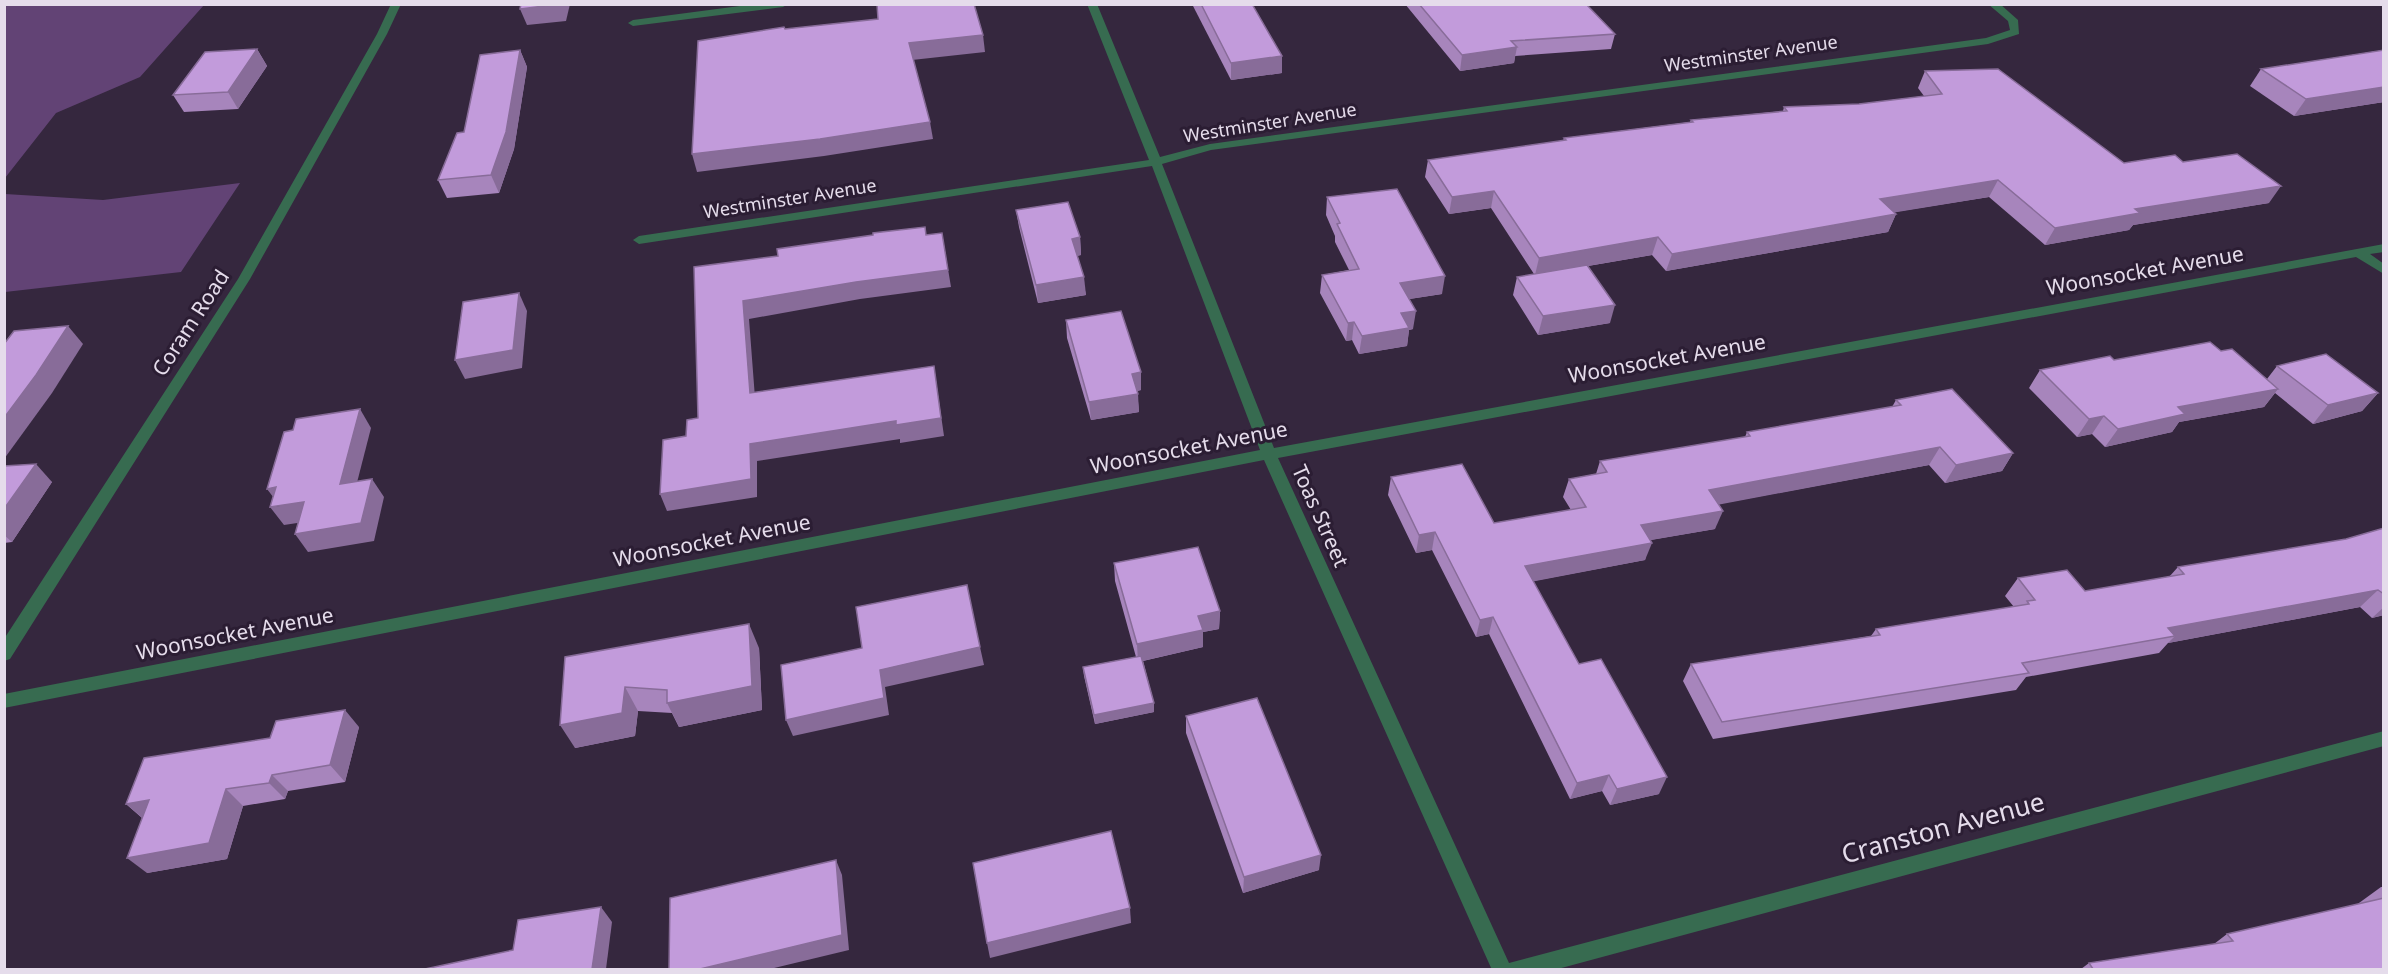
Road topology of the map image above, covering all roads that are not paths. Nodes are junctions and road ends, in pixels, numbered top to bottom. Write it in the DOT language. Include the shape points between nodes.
graph roads {
  1 [pos="396,4"];
  2 [pos="783,4"];
  3 [pos="1092,4"];
  4 [pos="1993,4"];
  5 [pos="633,23"];
  6 [pos="1156,162"];
  7 [pos="639,240"];
  8 [pos="2384,248"];
  9 [pos="2359,253"];
  10 [pos="2384,270"];
  11 [pos="1269,454"];
  12 [pos="4,654"];
  13 [pos="4,700"];
  14 [pos="2384,738"];
  15 [pos="1502,969"];
  16 [pos="1516,969"];
  1 -- 12 [label="street, Coram Road" via="244,279"];
  2 -- 5 [label="street"];
  3 -- 6 [label="street, Toas Street"];
  4 -- 6 [label="street, Westminster Avenue" via="2013,20 2016,32 1988,41 1210,147"];
  6 -- 7 [label="street, Westminster Avenue"];
  6 -- 11 [label="street, Toas Street"];
  8 -- 9 [label="street, Woonsocket Avenue"];
  9 -- 10 [label="street"];
  9 -- 11 [label="street, Woonsocket Avenue"];
  11 -- 13 [label="street, Woonsocket Avenue"];
  11 -- 15 [label="street, Toas Street"];
  14 -- 16 [label="street, Cranston Avenue"];
}
